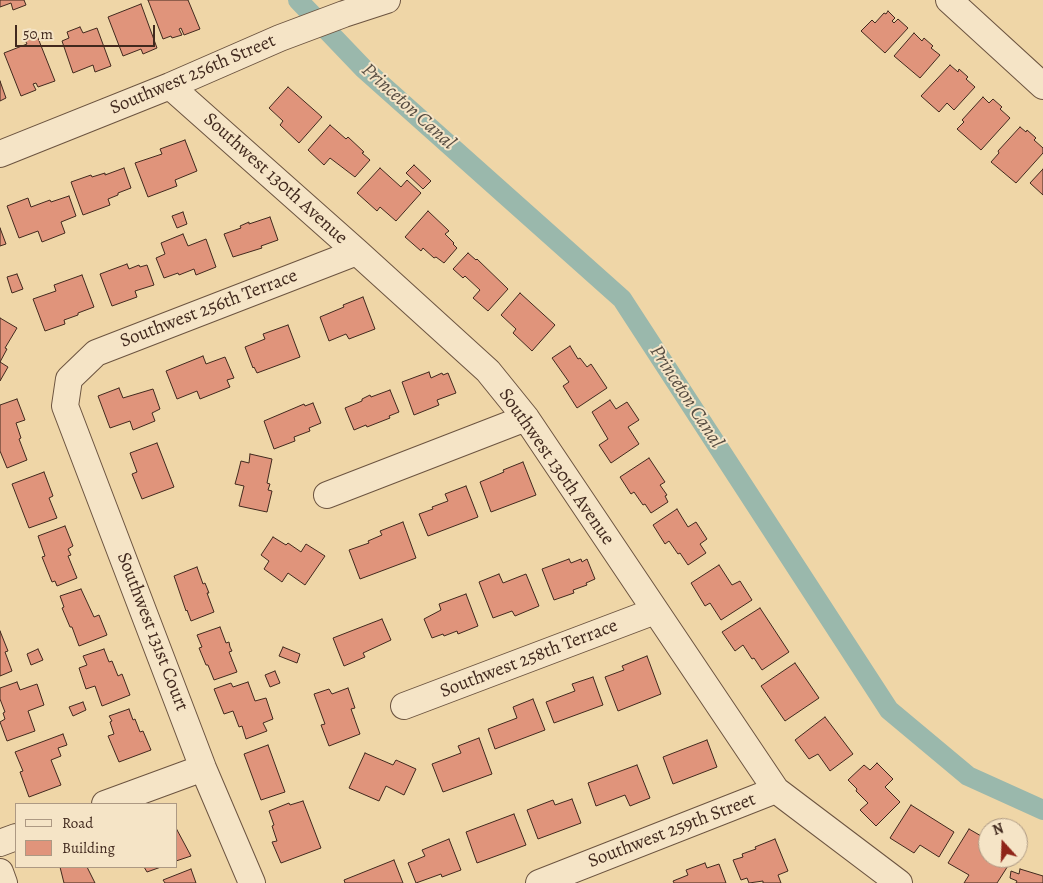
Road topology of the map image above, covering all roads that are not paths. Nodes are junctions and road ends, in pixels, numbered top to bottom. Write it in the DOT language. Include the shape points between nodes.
graph roads {
  1 [pos="386,0"];
  2 [pos="949,0"];
  3 [pos="170,86"];
  4 [pos="1043,86"];
  5 [pos="0,154"];
  6 [pos="357,252"];
  7 [pos="69,379"];
  8 [pos="526,418"];
  9 [pos="327,495"];
  10 [pos="655,611"];
  11 [pos="404,706"];
  12 [pos="203,768"];
  13 [pos="776,790"];
  14 [pos="108,803"];
  15 [pos="15,837"];
  16 [pos="0,843"];
  17 [pos="0,872"];
  18 [pos="4,883"];
  19 [pos="252,883"];
  20 [pos="539,883"];
  21 [pos="899,883"];
  1 -- 3 [label="street, Southwest 256th Street" via="280,38"];
  2 -- 4 [label="street"];
  3 -- 5 [label="street, Southwest 256th Street"];
  3 -- 6 [label="street, Southwest 130th Avenue"];
  6 -- 7 [label="street, Southwest 256th Terrace" via="96,353"];
  6 -- 8 [label="street, Southwest 130th Avenue" via="488,372"];
  7 -- 12 [label="street, Southwest 131st Court" via="66,406"];
  8 -- 9 [label="street"];
  8 -- 10 [label="street, Southwest 130th Avenue"];
  10 -- 11 [label="street, Southwest 258th Terrace"];
  10 -- 13 [label="street, Southwest 130th Avenue"];
  12 -- 14 [label="street"];
  12 -- 19 [label="street, Southwest 131st Court"];
  13 -- 20 [label="street, Southwest 259th Street"];
  13 -- 21 [label="street, Southwest 130th Avenue"];
  15 -- 16 [label="street"];
  17 -- 18 [label="street"];
}
